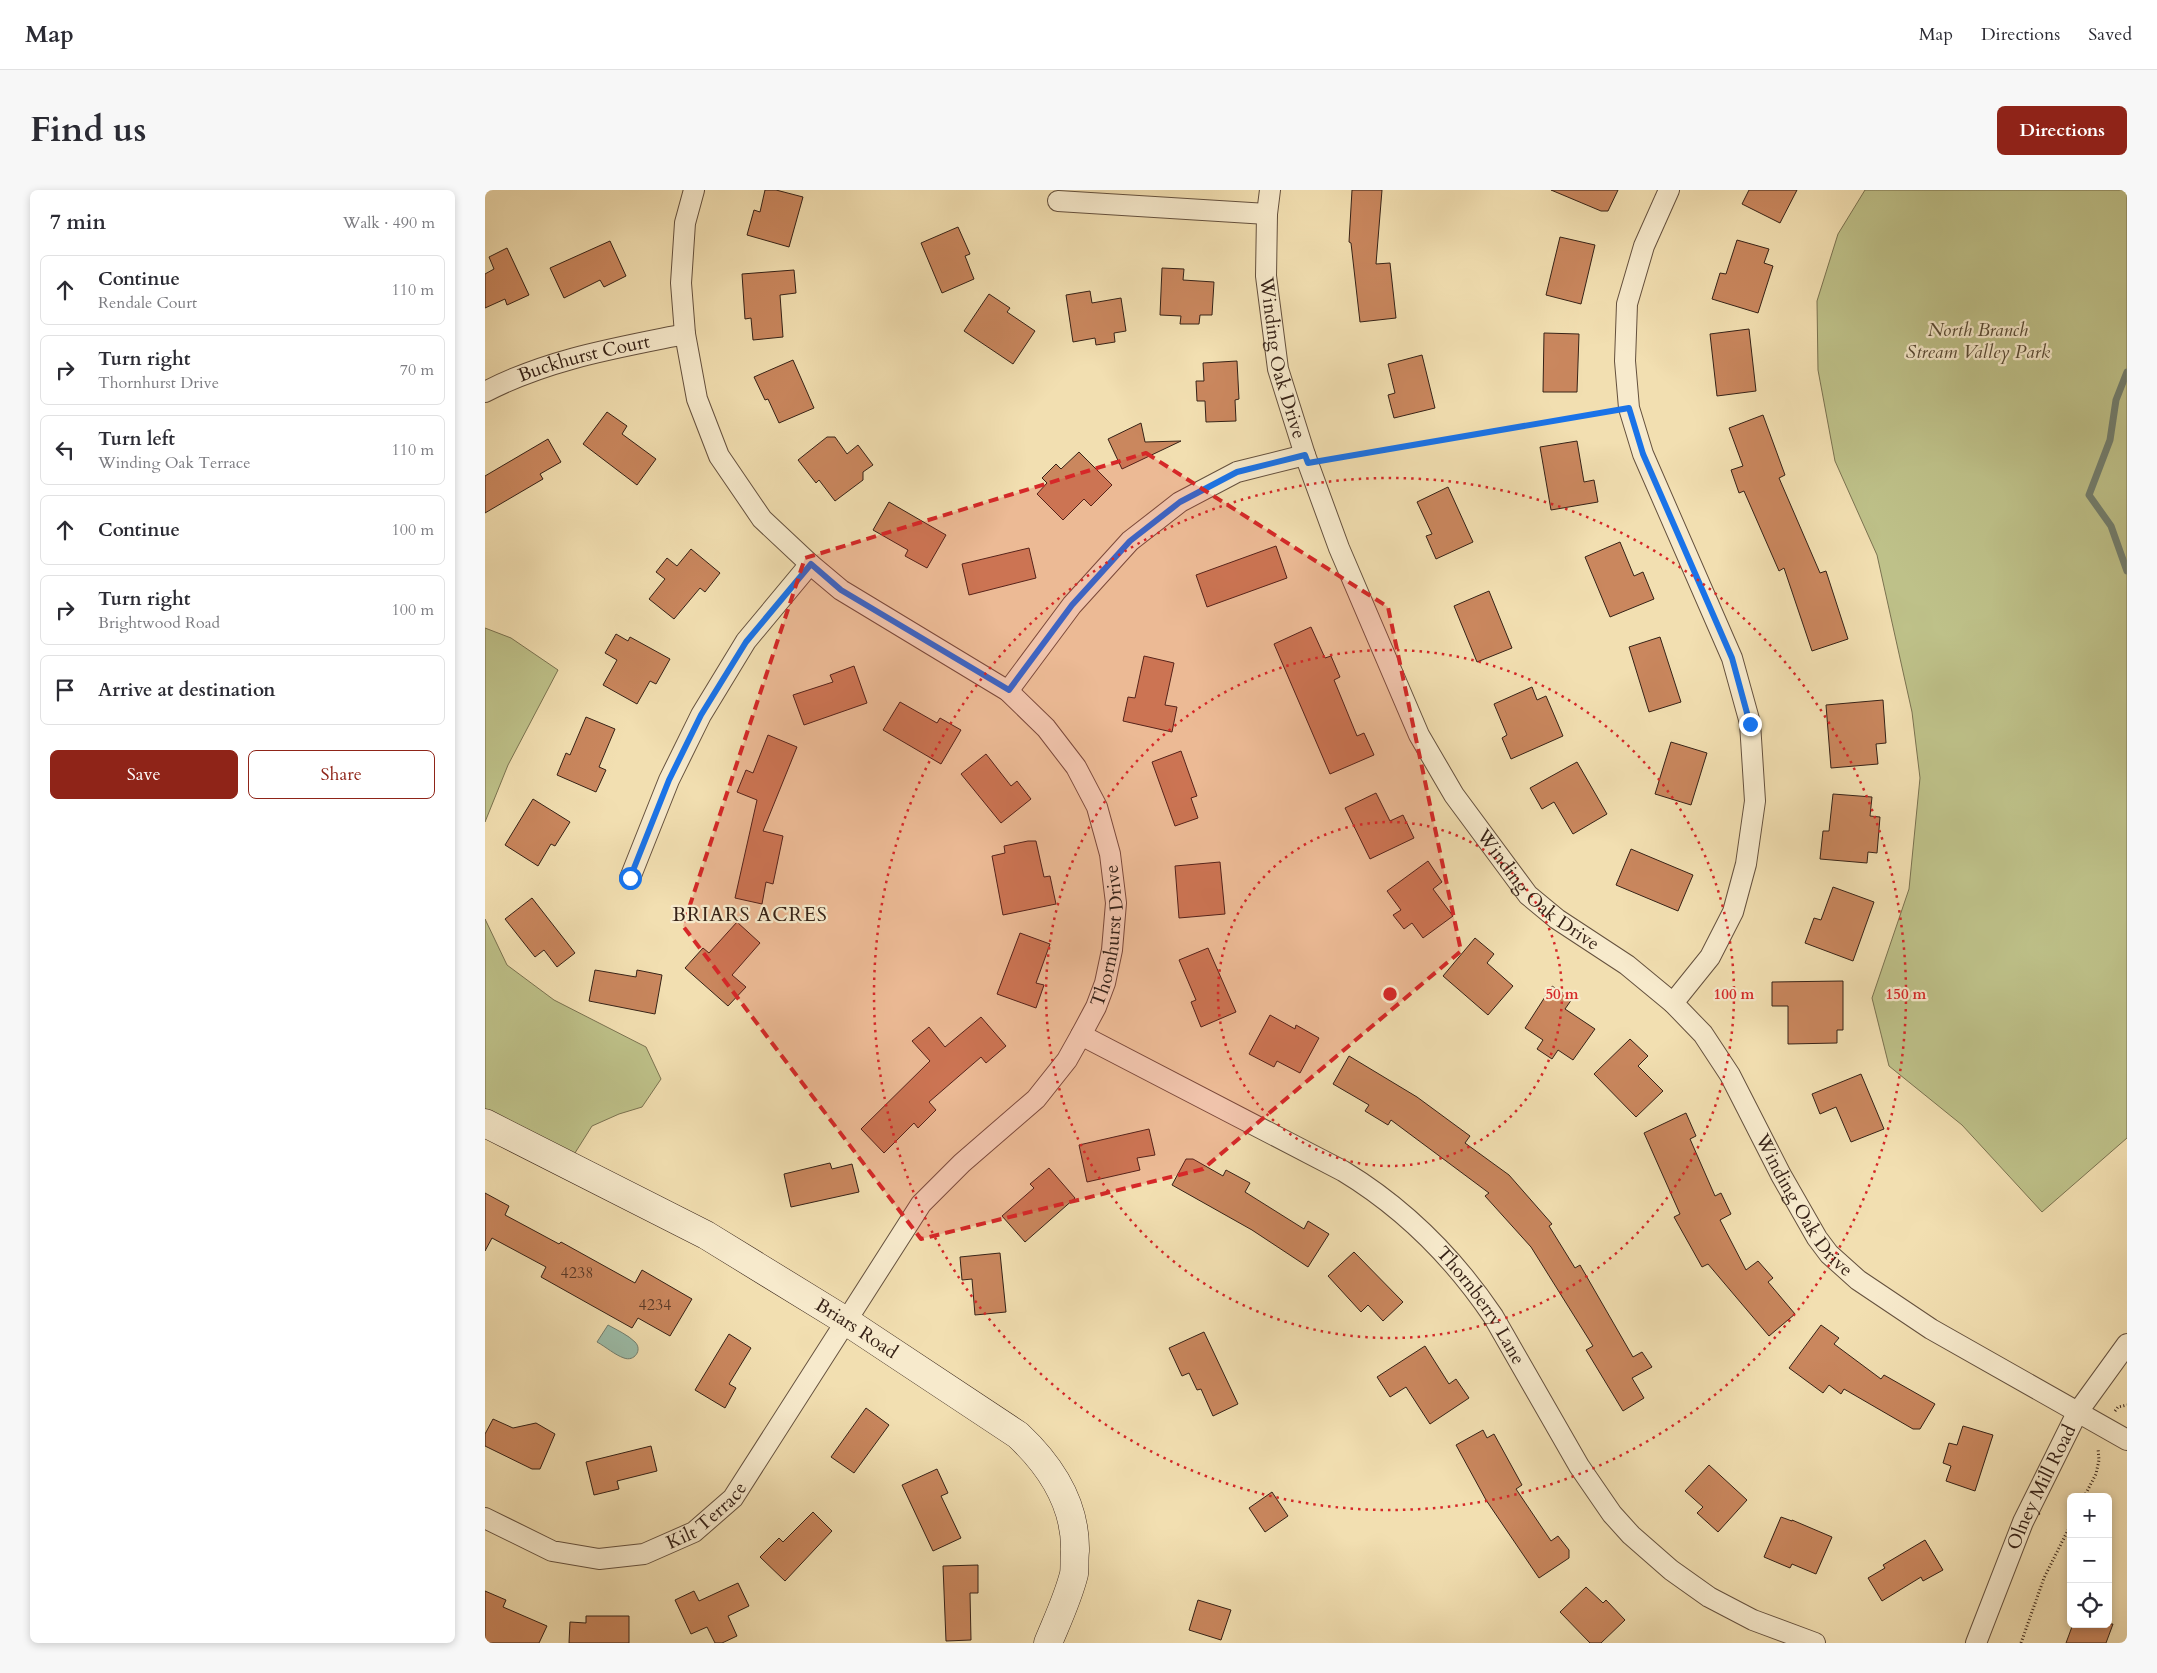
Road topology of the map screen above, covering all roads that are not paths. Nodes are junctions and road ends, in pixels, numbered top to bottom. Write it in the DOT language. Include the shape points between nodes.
graph roads {
  1 [pos="694,190"];
  2 [pos="1270,190"];
  3 [pos="1669,190"];
  4 [pos="1058,201"];
  5 [pos="1267,214"];
  6 [pos="685,334"];
  7 [pos="485,392"];
  8 [pos="1306,459"];
  9 [pos="811,564"];
  10 [pos="1009,690"];
  11 [pos="630,878"];
  12 [pos="1673,1003"];
  13 [pos="1081,1035"];
  14 [pos="485,1123"];
  15 [pos="847,1321"];
  16 [pos="2127,1344"];
  17 [pos="2077,1412"];
  18 [pos="2127,1440"];
  19 [pos="485,1518"];
  20 [pos="1049,1643"];
  21 [pos="1815,1643"];
  22 [pos="1976,1643"];
  1 -- 6 [label="street, Thornhurst Drive" via="685,223 681,283"];
  2 -- 5 [label="street, Winding Oak Drive"];
  3 -- 12 [label="street" via="1644,246 1627,304 1625,361 1629,408 1643,454 1732,658 1750,724 1755,801 1746,864 1733,912 1710,957"];
  4 -- 5 [label="street"];
  5 -- 8 [label="street, Winding Oak Drive" via="1266,276 1278,369"];
  6 -- 7 [label="street, Buckhurst Court" via="580,355 514,377"];
  6 -- 9 [label="street, Thornhurst Drive" via="697,399 719,456 761,519"];
  8 -- 10 [label="street" via="1237,472 1180,502 1130,541 1072,605"];
  8 -- 12 [label="street, Winding Oak Drive" via="1339,548 1419,735 1454,796 1528,895 1557,919 1627,965"];
  9 -- 10 [label="street, Thornhurst Drive" via="841,590"];
  9 -- 11 [label="street" via="746,642 701,715 669,780"];
  10 -- 13 [label="street, Thornhurst Drive" via="1046,728 1076,767 1097,807 1110,854 1116,904 1112,950 1105,983"];
  12 -- 17 [label="street, Winding Oak Drive" via="1703,1034 1730,1075 1781,1175 1829,1254 1858,1280 1931,1329"];
  13 -- 15 [label="street, Thornhurst Drive" via="1067,1060 1036,1099 962,1163 921,1204"];
  13 -- 21 [label="street, Thornberry Lane" via="1343,1171 1396,1207 1459,1269 1481,1299 1579,1466 1631,1536 1709,1597 1753,1620"];
  14 -- 15 [label="street, Briars Road" via="706,1235"];
  15 -- 19 [label="street, Kilt Terrace" via="733,1498 694,1532 644,1554 599,1559 552,1551"];
  15 -- 20 [label="street, Briars Road" via="1018,1435 1055,1477 1069,1505 1075,1536 1074,1573"];
  16 -- 17 [label="street, Olney Mill Road"];
  17 -- 18 [label="street, Winding Oak Drive"];
  17 -- 22 [label="street, Olney Mill Road" via="2023,1522"];
}
